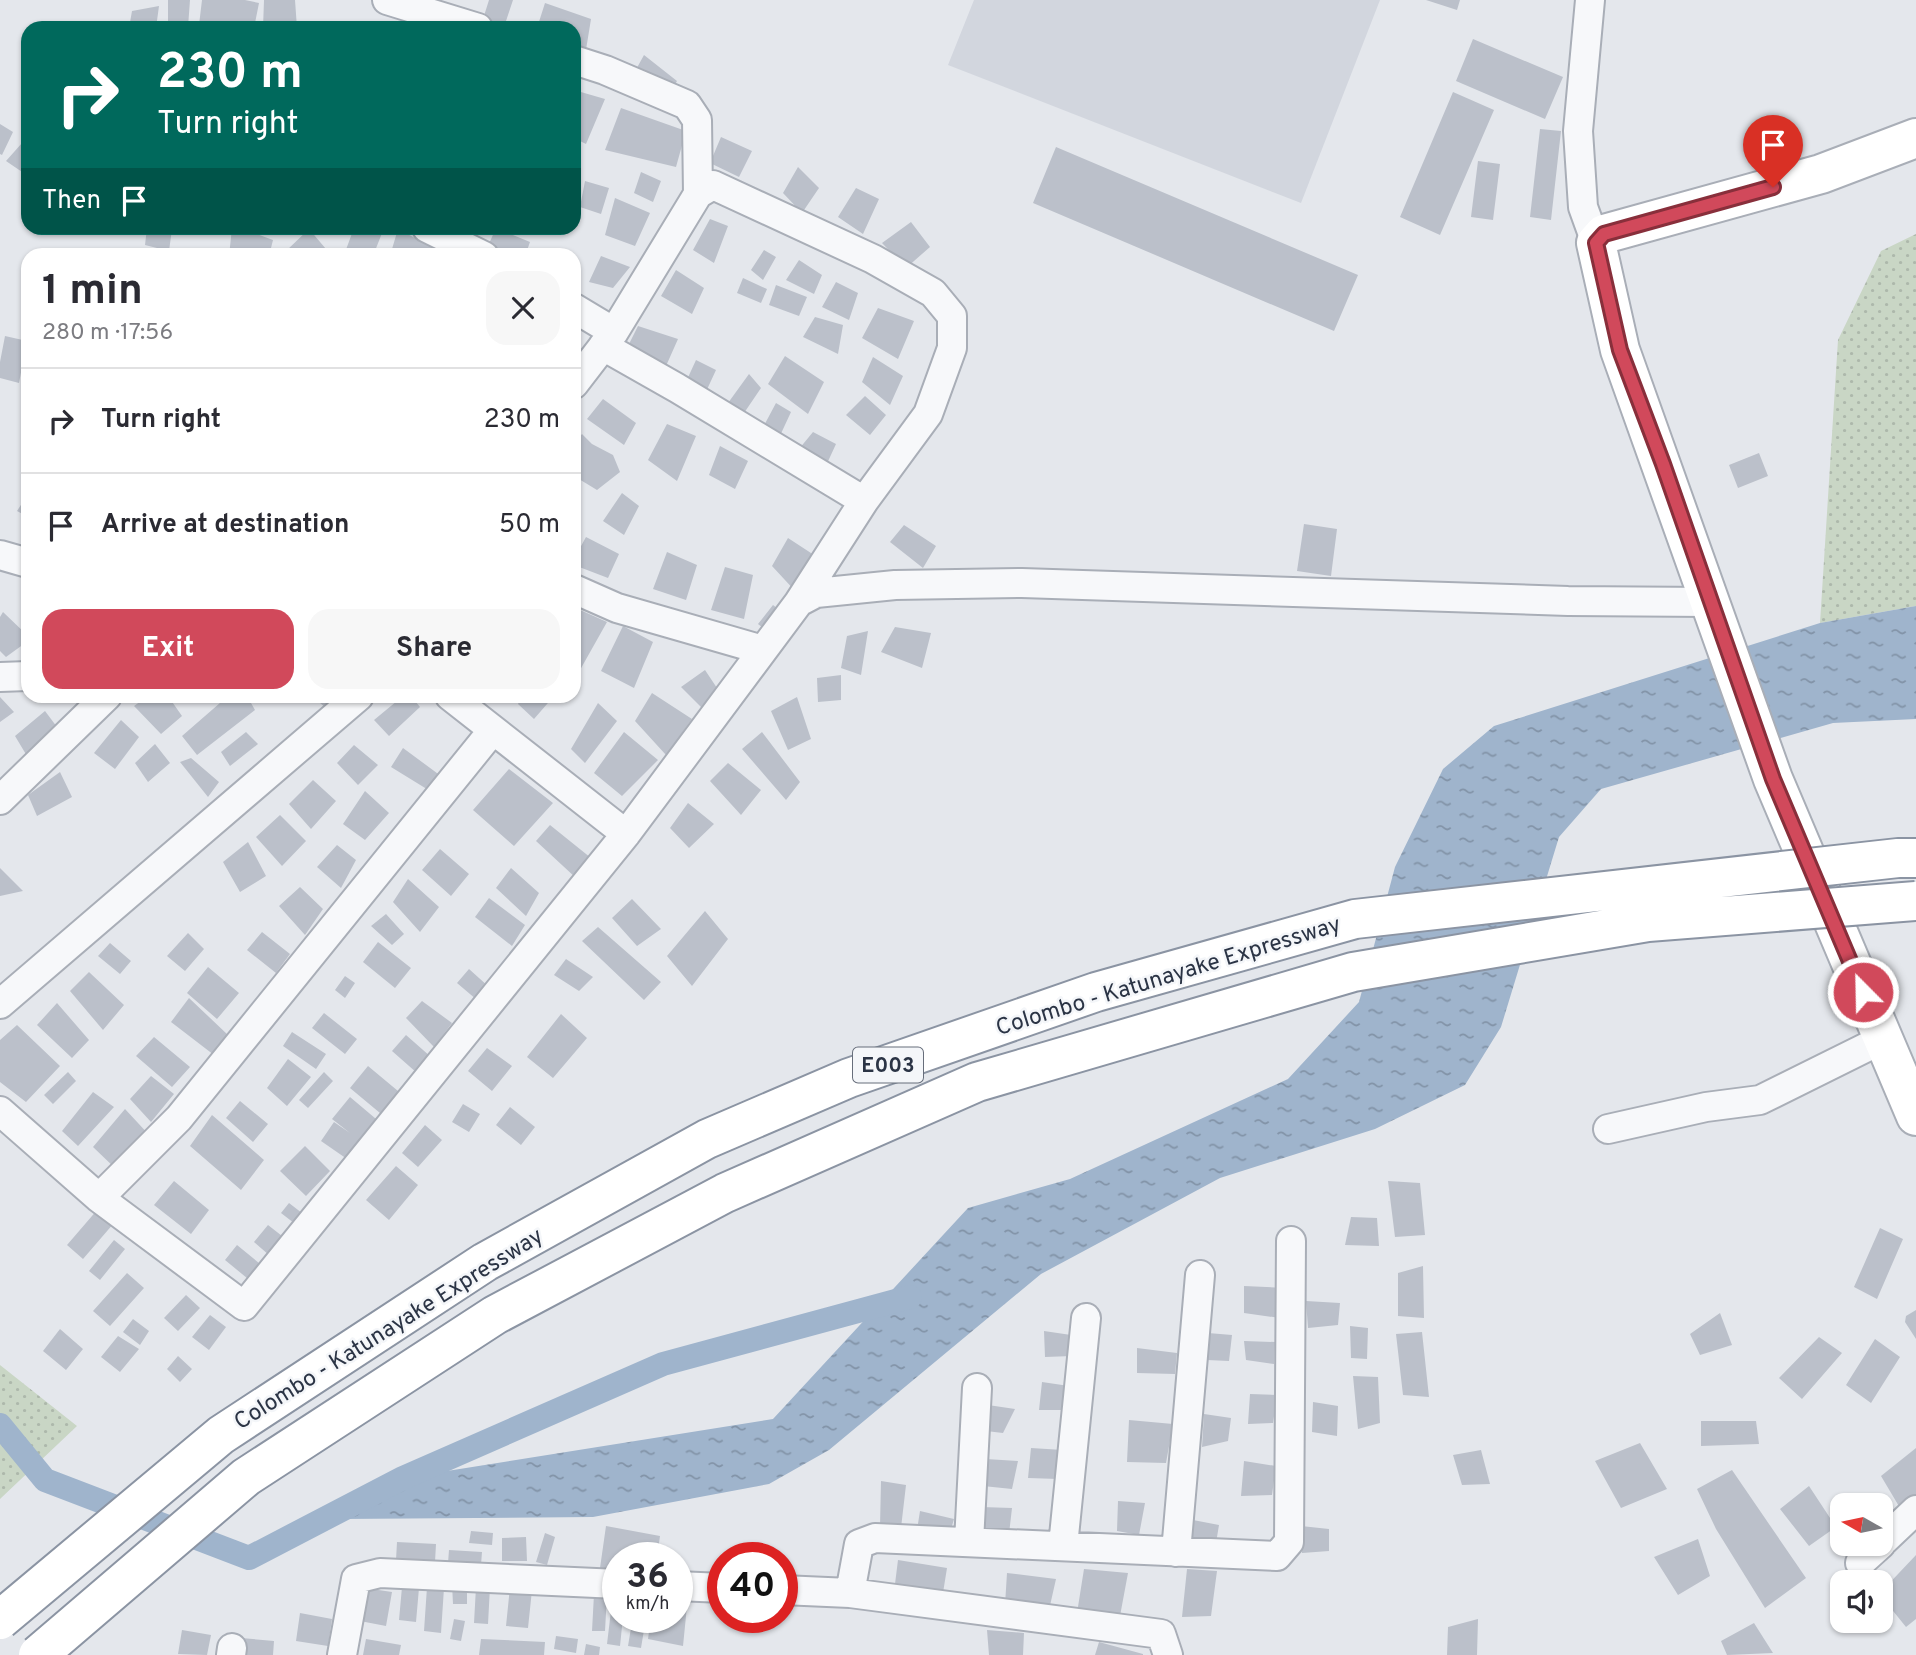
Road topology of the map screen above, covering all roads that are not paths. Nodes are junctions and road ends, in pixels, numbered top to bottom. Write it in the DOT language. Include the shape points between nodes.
graph roads {
  1 [pos="1590,0"];
  2 [pos="399,1"];
  3 [pos="458,21"];
  4 [pos="581,62"];
  5 [pos="1916,138"];
  6 [pos="698,194"];
  7 [pos="441,235"];
  8 [pos="1596,243"];
  9 [pos="468,248"];
  10 [pos="581,313"];
  11 [pos="609,339"];
  12 [pos="581,375"];
  13 [pos="864,501"];
  14 [pos="0,555"];
  15 [pos="21,561"];
  16 [pos="581,592"];
  17 [pos="799,602"];
  18 [pos="1710,602"];
  19 [pos="763,650"];
  20 [pos="0,677"];
  21 [pos="21,677"];
  22 [pos="100,703"];
  23 [pos="351,703"];
  24 [pos="459,703"];
  25 [pos="493,730"];
  26 [pos="0,800"];
  27 [pos="625,834"];
  28 [pos="1916,858"];
  29 [pos="1916,901"];
  30 [pos="0,1004"];
  31 [pos="1883,1039"];
  32 [pos="0,1111"];
  33 [pos="1916,1116"];
  34 [pos="1608,1129"];
  35 [pos="99,1198"];
  36 [pos="1291,1241"];
  37 [pos="1200,1275"];
  38 [pos="1086,1318"];
  39 [pos="978,1388"];
  40 [pos="1916,1510"];
  41 [pos="1894,1531"];
  42 [pos="969,1542"];
  43 [pos="1063,1546"];
  44 [pos="1176,1552"];
  45 [pos="1867,1556"];
  46 [pos="1860,1563"];
  47 [pos="602,1583"];
  48 [pos="798,1591"];
  49 [pos="850,1593"];
  50 [pos="0,1620"];
  51 [pos="38,1655"];
  52 [pos="342,1655"];
  53 [pos="1168,1655"];
  1 -- 8 [label="street" via="1578,131 1583,207"];
  2 -- 3 [label="street"];
  4 -- 6 [label="street" via="687,105 697,120"];
  5 -- 8 [label="main road" via="1821,174 1604,234"];
  6 -- 11 [label="street"];
  6 -- 13 [label="street" via="713,185 873,259 933,293 952,316 951,348 928,414"];
  7 -- 9 [label="street"];
  8 -- 18 [label="main road" via="1620,350"];
  10 -- 11 [label="street"];
  11 -- 12 [label="street"];
  11 -- 13 [label="street" via="677,388"];
  13 -- 17 [label="street"];
  14 -- 15 [label="street"];
  16 -- 19 [label="street" via="617,608"];
  17 -- 18 [label="street" via="816,593 895,585 1022,583"];
  17 -- 19 [label="street"];
  18 -- 31 [label="main road" via="1773,779"];
  19 -- 27 [label="street"];
  20 -- 21 [label="street"];
  22 -- 26 [label="street"];
  23 -- 30 [label="street"];
  24 -- 25 [label="street"];
  25 -- 27 [label="street"];
  25 -- 35 [label="street" via="179,1118"];
  27 -- 35 [label="street" via="244,1306"];
  28 -- 50 [label="main road, Colombo - Katunayake Expressway / E003, bridge" via="1355,919 1096,992 849,1078 707,1139 485,1262 221,1434"];
  29 -- 51 [label="main road, Colombo - Katunayake Expressway / E003, bridge" via="1648,922 1353,972 977,1082 725,1193 495,1315 246,1476"];
  31 -- 33 [label="main road"];
  31 -- 34 [label="street" via="1760,1100"];
  32 -- 35 [label="street"];
  36 -- 44 [label="street" via="1289,1542 1277,1556"];
  37 -- 44 [label="street"];
  38 -- 43 [label="street"];
  39 -- 42 [label="street"];
  40 -- 41 [label="street"];
  42 -- 43 [label="street"];
  42 -- 49 [label="street" via="875,1538 859,1544"];
  43 -- 44 [label="street"];
  45 -- 46 [label="street"];
  47 -- 52 [label="street" via="380,1573 356,1579"];
  48 -- 49 [label="street"];
  49 -- 53 [label="street" via="1161,1634"];
}
